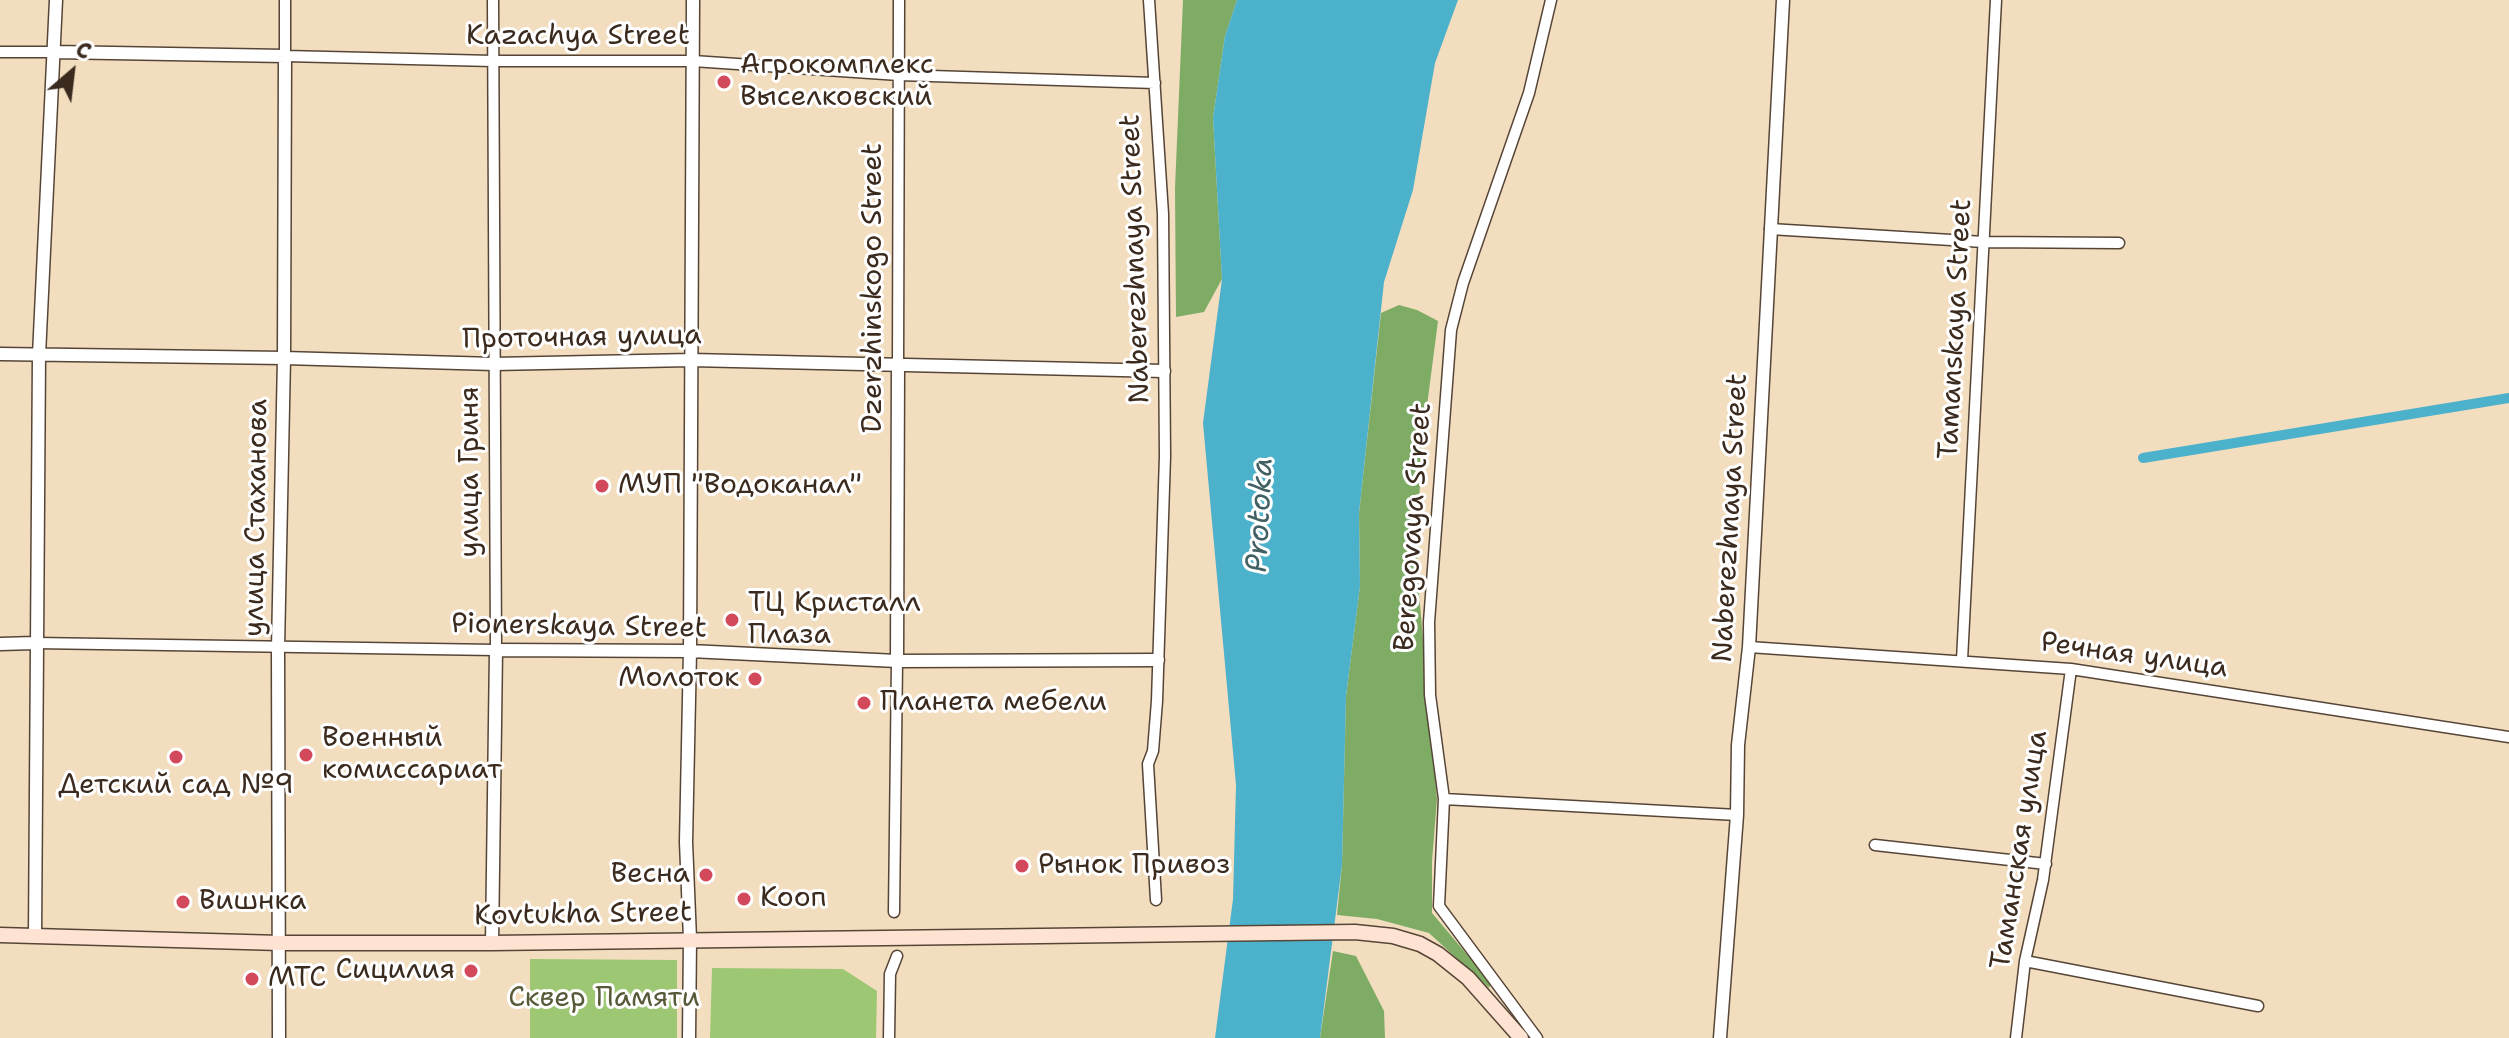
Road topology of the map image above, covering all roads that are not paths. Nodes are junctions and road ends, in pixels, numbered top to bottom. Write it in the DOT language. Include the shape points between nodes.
graph roads {
  1 [pos="56,0"];
  2 [pos="285,0"];
  3 [pos="493,0"];
  4 [pos="693,0"];
  5 [pos="899,0"];
  6 [pos="1149,0"];
  7 [pos="1551,0"];
  8 [pos="1783,0"];
  9 [pos="1996,0"];
  10 [pos="0,52"];
  11 [pos="54,52"];
  12 [pos="285,56"];
  13 [pos="493,61"];
  14 [pos="693,61"];
  15 [pos="899,75"];
  16 [pos="1155,83"];
  17 [pos="1770,229"];
  18 [pos="1984,242"];
  19 [pos="2119,243"];
  20 [pos="0,354"];
  21 [pos="39,355"];
  22 [pos="284,358"];
  23 [pos="691,360"];
  24 [pos="494,364"];
  25 [pos="898,365"];
  26 [pos="1164,371"];
  27 [pos="35,643"];
  28 [pos="0,644"];
  29 [pos="1749,647"];
  30 [pos="278,648"];
  31 [pos="496,650"];
  32 [pos="690,651"];
  33 [pos="1158,660"];
  34 [pos="1962,660"];
  35 [pos="897,661"];
  36 [pos="2071,669"];
  37 [pos="2509,737"];
  38 [pos="1444,799"];
  39 [pos="1737,815"];
  40 [pos="1875,845"];
  41 [pos="2046,864"];
  42 [pos="1156,900"];
  43 [pos="894,912"];
  44 [pos="0,935"];
  45 [pos="35,935"];
  46 [pos="690,939"];
  47 [pos="280,943"];
  48 [pos="492,943"];
  49 [pos="897,956"];
  50 [pos="2025,961"];
  51 [pos="2258,1006"];
  52 [pos="279,1038"];
  53 [pos="689,1038"];
  54 [pos="889,1038"];
  55 [pos="1521,1038"];
  56 [pos="1537,1038"];
  57 [pos="1720,1038"];
  58 [pos="2016,1038"];
  1 -- 11 [label="street"];
  2 -- 12 [label="street, улица Стаханова"];
  3 -- 13 [label="street, улица Гриня"];
  4 -- 14 [label="street"];
  5 -- 15 [label="street, Dzerzhinskogo Street"];
  6 -- 16 [label="street, Naberezhnaya Street"];
  7 -- 38 [label="street, Beregovaya Street" via="1529,93 1451,330 1429,622 1430,695"];
  8 -- 17 [label="street, Naberezhnaya Street"];
  9 -- 18 [label="street, Tamanskaya Street"];
  10 -- 11 [label="street, Kazachya Street"];
  11 -- 12 [label="street, Kazachya Street"];
  11 -- 21 [label="street"];
  12 -- 13 [label="street, Kazachya Street"];
  12 -- 22 [label="street, улица Стаханова"];
  13 -- 14 [label="street, Kazachya Street"];
  13 -- 24 [label="street, улица Гриня"];
  14 -- 15 [label="street, Kazachya Street"];
  14 -- 23 [label="street"];
  15 -- 16 [label="street, Kazachya Street"];
  15 -- 25 [label="street, Dzerzhinskogo Street"];
  16 -- 26 [label="street, Naberezhnaya Street"];
  17 -- 18 [label="street"];
  17 -- 29 [label="street, Naberezhnaya Street"];
  18 -- 19 [label="street"];
  18 -- 34 [label="street, Tamanskaya Street"];
  20 -- 21 [label="street, Проточная улица"];
  21 -- 22 [label="street, Проточная улица"];
  21 -- 27 [label="street"];
  22 -- 24 [label="street, Проточная улица"];
  22 -- 30 [label="street, улица Стаханова"];
  23 -- 24 [label="street, Проточная улица"];
  23 -- 25 [label="street, Проточная улица"];
  23 -- 32 [label="street"];
  24 -- 31 [label="street, улица Гриня"];
  25 -- 26 [label="street, Проточная улица"];
  25 -- 35 [label="street, Dzerzhinskogo Street"];
  26 -- 33 [label="street, Naberezhnaya Street"];
  27 -- 28 [label="street, Pionerskaya Street"];
  27 -- 30 [label="street, Pionerskaya Street"];
  27 -- 45 [label="street"];
  29 -- 34 [label="street, Речная улица"];
  29 -- 39 [label="street, Naberezhnaya Street"];
  30 -- 31 [label="street, Pionerskaya Street"];
  30 -- 47 [label="street, улица Стаханова"];
  31 -- 32 [label="street, Pionerskaya Street"];
  31 -- 48 [label="street, улица Гриня"];
  32 -- 35 [label="street, Pionerskaya Street"];
  32 -- 46 [label="street"];
  33 -- 35 [label="street, Pionerskaya Street"];
  33 -- 42 [label="street, Naberezhnaya Street" via="1148,764"];
  34 -- 36 [label="street, Речная улица"];
  35 -- 43 [label="street, Dzerzhinskogo Street"];
  36 -- 37 [label="street, Речная улица"];
  36 -- 41 [label="street, Таманская улица"];
  38 -- 39 [label="street"];
  38 -- 56 [label="street, Beregovaya Street" via="1439,906"];
  39 -- 57 [label="street, Naberezhnaya Street"];
  40 -- 41 [label="street"];
  41 -- 50 [label="street, Таманская улица"];
  44 -- 45 [label="main road, Kovtukha Street"];
  45 -- 47 [label="main road, Kovtukha Street"];
  46 -- 48 [label="main road, Kovtukha Street"];
  46 -- 53 [label="street"];
  46 -- 55 [label="main road, Kovtukha Street" via="1355,932 1393,936 1438,954 1468,978"];
  47 -- 48 [label="main road, Kovtukha Street"];
  47 -- 52 [label="street, улица Стаханова"];
  49 -- 54 [label="street" via="890,974"];
  50 -- 51 [label="street"];
  50 -- 58 [label="street, Таманская улица"];
}
